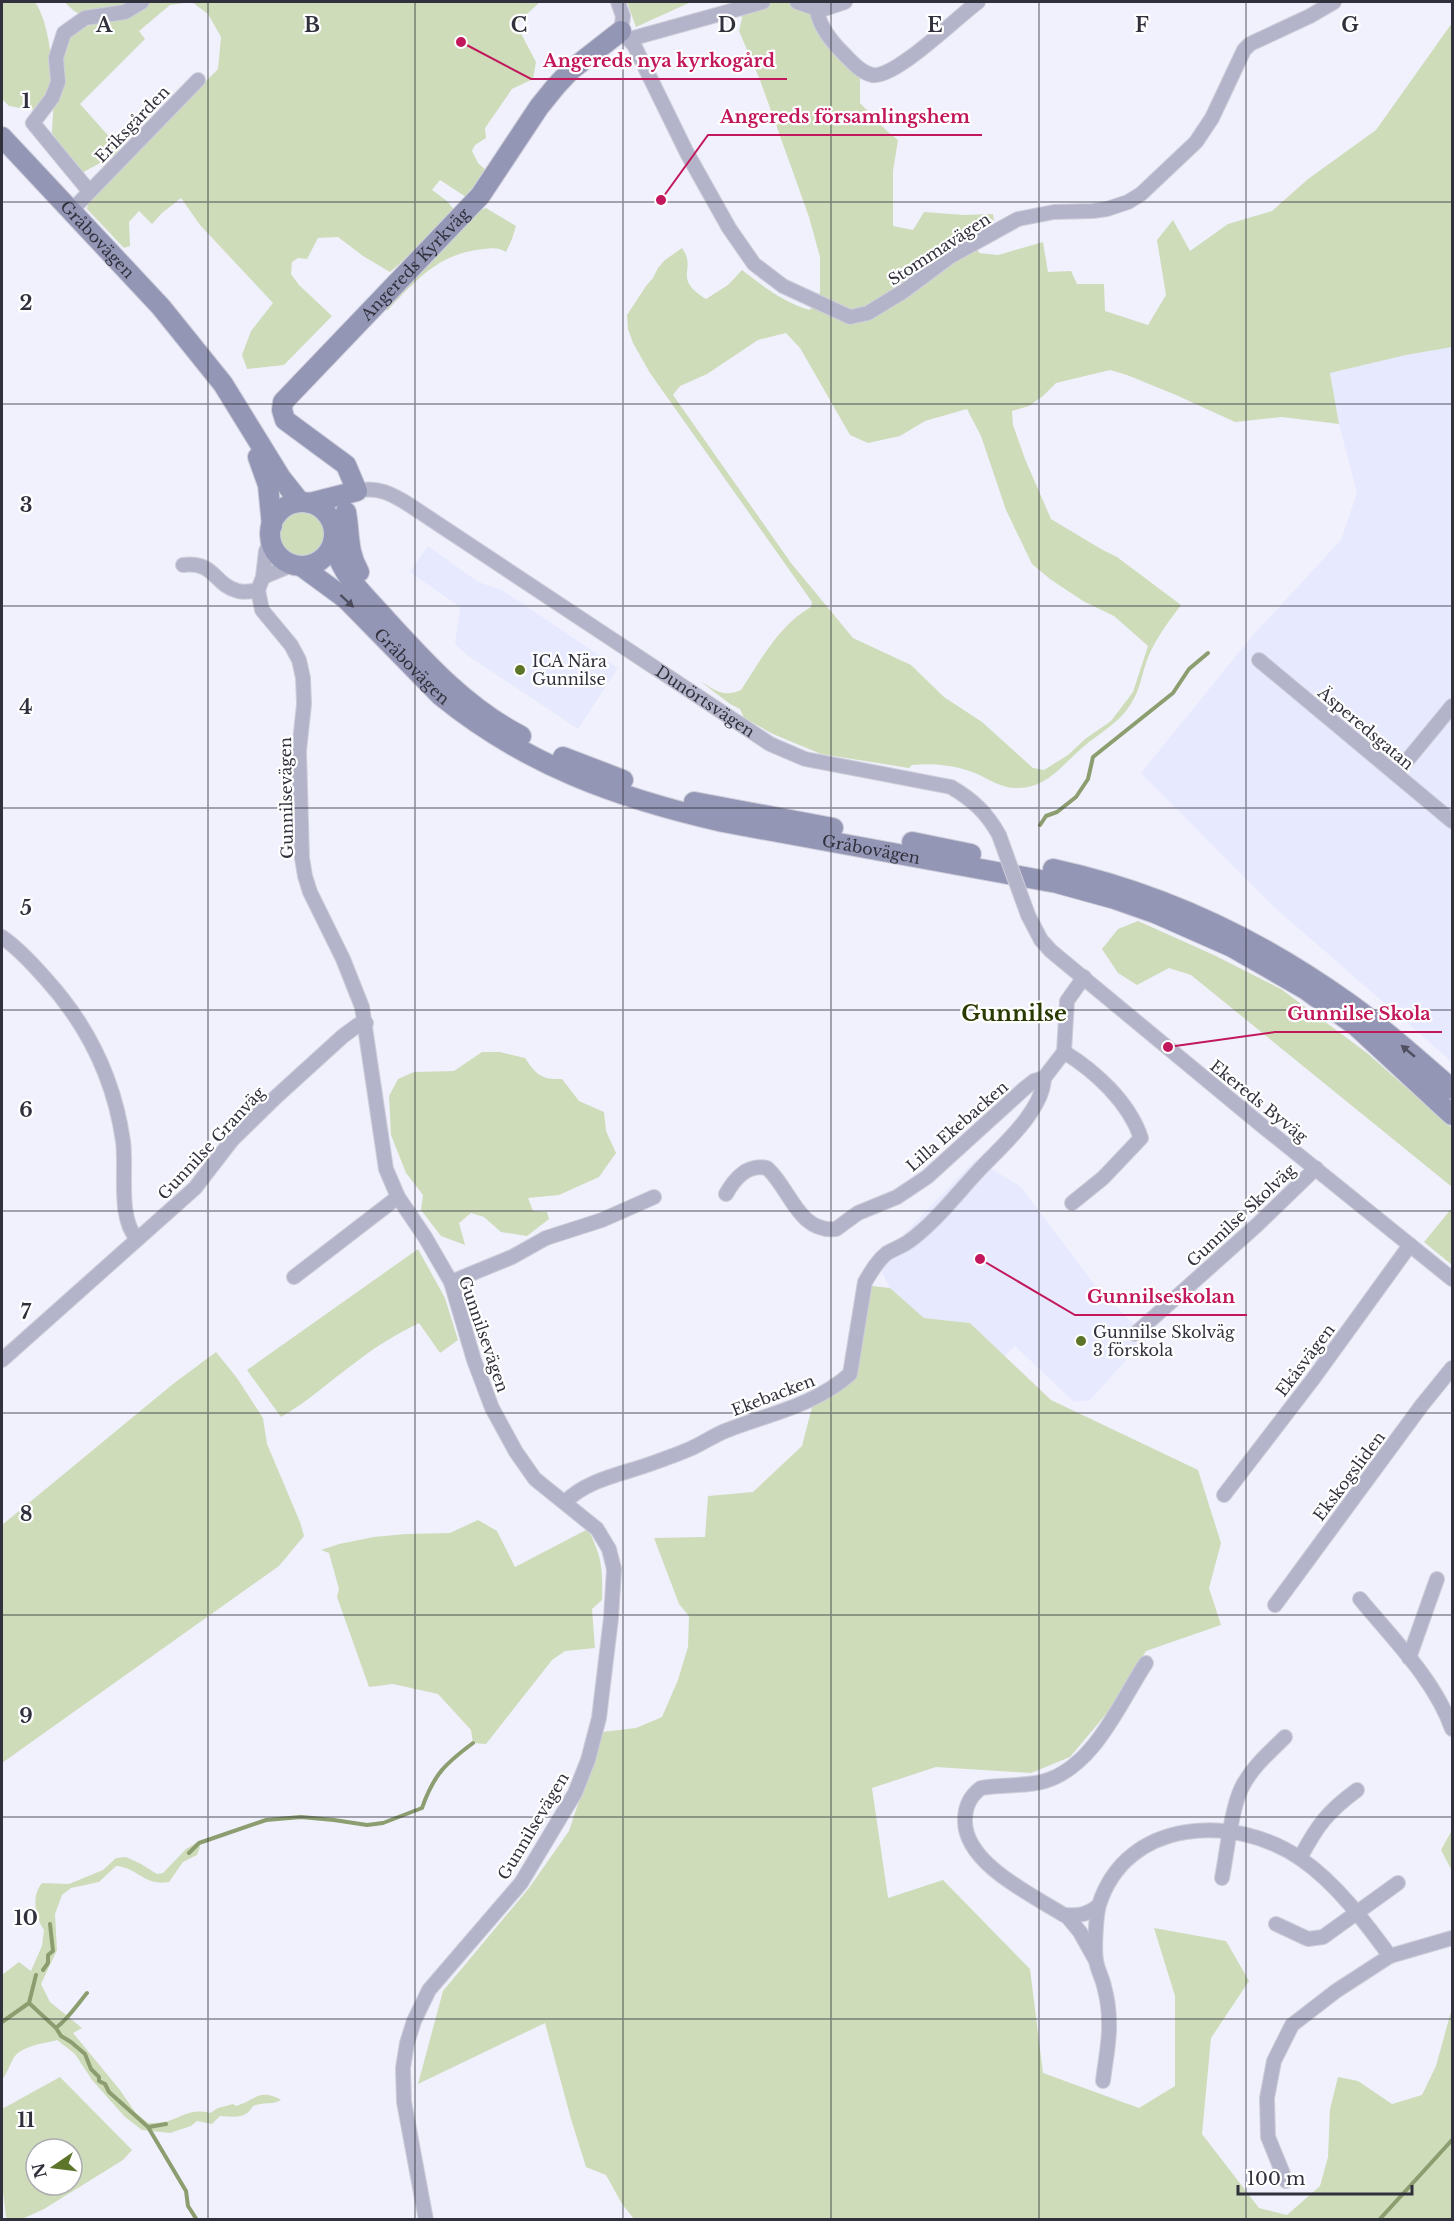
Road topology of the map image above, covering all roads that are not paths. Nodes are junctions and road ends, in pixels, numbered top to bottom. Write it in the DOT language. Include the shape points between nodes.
graph roads {
  1 [pos="142,2"];
  2 [pos="618,2"];
  3 [pos="763,2"];
  4 [pos="797,2"];
  5 [pos="845,2"];
  6 [pos="978,2"];
  7 [pos="1334,2"];
  8 [pos="817,10"];
  9 [pos="626,35"];
  10 [pos="198,80"];
  11 [pos="2,137"];
  12 [pos="89,191"];
  13 [pos="71,211"];
  14 [pos="190,344"];
  15 [pos="305,503"];
  16 [pos="344,513"];
  17 [pos="272,533"];
  18 [pos="183,565"];
  19 [pos="297,565"];
  20 [pos="261,584"];
  21 [pos="373,605"];
  22 [pos="1259,660"];
  23 [pos="1452,706"];
  24 [pos="1396,774"];
  25 [pos="1452,821"];
  26 [pos="1028,915"];
  27 [pos="2,937"];
  28 [pos="1084,977"];
  29 [pos="366,1023"];
  30 [pos="1064,1052"];
  31 [pos="1044,1078"];
  32 [pos="1452,1089"];
  33 [pos="1452,1115"];
  34 [pos="1316,1168"];
  35 [pos="726,1194"];
  36 [pos="399,1197"];
  37 [pos="654,1197"];
  38 [pos="1072,1203"];
  39 [pos="136,1239"];
  40 [pos="908,1242"];
  41 [pos="1410,1245"];
  42 [pos="294,1277"];
  43 [pos="1452,1279"];
  44 [pos="451,1282"];
  45 [pos="1135,1334"];
  46 [pos="2,1360"];
  47 [pos="1452,1368"];
  48 [pos="1224,1495"];
  49 [pos="565,1502"];
  50 [pos="1437,1579"];
  51 [pos="1360,1599"];
  52 [pos="1275,1605"];
  53 [pos="1409,1658"];
  54 [pos="1146,1663"];
  55 [pos="1452,1729"];
  56 [pos="1285,1737"];
  57 [pos="1357,1790"];
  58 [pos="1231,1833"];
  59 [pos="1300,1858"];
  60 [pos="1222,1878"];
  61 [pos="1398,1883"];
  62 [pos="1098,1906"];
  63 [pos="1358,1913"];
  64 [pos="1066,1915"];
  65 [pos="1276,1924"];
  66 [pos="1452,1938"];
  67 [pos="1390,1956"];
  68 [pos="1095,1959"];
  69 [pos="1103,2081"];
  70 [pos="1286,2181"];
  71 [pos="426,2220"];
  1 -- 12 [label="street" via="125,12 85,18 64,33 56,58 58,82 52,98 33,123"];
  2 -- 9 [label="street"];
  3 -- 9 [label="street" via="638,36"];
  4 -- 8 [label="street"];
  5 -- 8 [label="street"];
  6 -- 8 [label="street" via="899,66 881,75 856,68 822,25"];
  7 -- 9 [label="street, Stommavägen" via="1250,44 1196,142 1141,194 1107,209 1018,219 951,256 875,309 850,317 783,286 754,264 687,153"];
  9 -- 16 [label="main road, Angereds Kyrkväg" via="571,70 556,86 480,196 283,402 285,420 346,465"];
  10 -- 12 [label="street, Eriksgården"];
  11 -- 13 [label="main road, Gråbovägen"];
  12 -- 13 [label="street, Eriksgården"];
  13 -- 14 [label="main road, Gråbovägen" via="161,307"];
  14 -- 15 [label="main road, Gråbovägen" via="223,384 281,478"];
  14 -- 17 [label="main road, Gråbovägen" via="249,438 264,470"];
  15 -- 16 [label="main road, Dunörtsvägen"];
  15 -- 16 [label="main road, Gråbovägen" via="322,509 331,520"];
  15 -- 17 [label="main road" via="279,512"];
  16 -- 19 [label="main road" via="324,558"];
  16 -- 21 [label="main road" via="351,552"];
  16 -- 21 [label="main road, Gråbovägen" via="343,568"];
  16 -- 26 [label="street, Dunörtsvägen, bridge" via="375,489 392,494 770,744 805,759 951,787 982,808 999,835"];
  17 -- 19 [label="main road, Gråbovägen" via="279,555"];
  17 -- 20 [label="street, Gunnilsevägen"];
  18 -- 20 [label="street" via="205,567 238,591"];
  19 -- 20 [label="street"];
  19 -- 33 [label="main road, Gråbovägen, one-way" via="346,599 441,696 492,735 547,763 586,781 686,814 1057,883 1155,913 1232,947 1305,989 1356,1026"];
  20 -- 29 [label="street, Gunnilsevägen" via="262,610 291,645 303,678 299,751 305,876 343,959"];
  32 -- 21 [label="main road, Gråbovägen, one-way" via="1348,1003 1297,968 1260,946 1167,903 1086,876 702,804 570,760 501,724 456,692"];
  22 -- 24 [label="street, Äsperedsgatan"];
  23 -- 24 [label="street"];
  24 -- 25 [label="street, Äsperedsgatan"];
  26 -- 28 [label="street, Ekereds Byväg" via="1046,946"];
  27 -- 39 [label="street" via="18,948 68,1003 103,1067 123,1141 127,1221"];
  28 -- 30 [label="street" via="1066,1001"];
  28 -- 34 [label="street, Ekereds Byväg"];
  29 -- 36 [label="street, Gunnilsevägen" via="386,1169"];
  29 -- 39 [label="street, Gunnilse Granväg" via="343,1035 277,1096 232,1140 195,1188"];
  30 -- 31 [label="street, Lilla Ekebacken"];
  30 -- 38 [label="street" via="1112,1091 1141,1138 1103,1178"];
  31 -- 35 [label="street, Lilla Ekebacken" via="1025,1088 927,1177 836,1229 822,1229 811,1223 767,1168 751,1168 742,1173"];
  31 -- 40 [label="street, Lilla Ekebacken" via="1043,1088 1007,1143"];
  34 -- 41 [label="street, Ekereds Byväg"];
  34 -- 45 [label="street, Gunnilse Skolväg"];
  36 -- 42 [label="street"];
  36 -- 44 [label="street, Gunnilsevägen"];
  37 -- 44 [label="street" via="602,1220 546,1238 513,1257"];
  39 -- 46 [label="street, Gunnilse Granväg"];
  40 -- 49 [label="street, Ekebacken" via="886,1254 865,1282 850,1374 840,1384 789,1409 609,1477"];
  41 -- 43 [label="street, Ekereds Byväg"];
  41 -- 48 [label="street, Ekåsvägen"];
  44 -- 49 [label="street, Gunnilsevägen" via="492,1408 535,1479"];
  47 -- 52 [label="street, Ekskogsliden"];
  49 -- 71 [label="street, Gunnilsevägen" via="597,1529 609,1549 614,1569 599,1718 588,1761 574,1793 521,1883 429,1990 414,2020 403,2068 404,2102"];
  50 -- 53 [label="street"];
  51 -- 53 [label="street"];
  53 -- 55 [label="street" via="1446,1712"];
  54 -- 64 [label="street" via="1101,1738 1067,1770 1045,1781 981,1788 968,1803 967,1836 978,1854 989,1866"];
  56 -- 58 [label="street" via="1242,1787"];
  57 -- 59 [label="street" via="1317,1826"];
  58 -- 59 [label="street" via="1265,1841"];
  58 -- 60 [label="street"];
  58 -- 62 [label="street" via="1192,1830 1149,1842 1121,1866"];
  59 -- 63 [label="street" via="1329,1881"];
  61 -- 63 [label="street"];
  62 -- 64 [label="street" via="1089,1913"];
  62 -- 68 [label="street"];
  63 -- 65 [label="street" via="1319,1938 1308,1939"];
  63 -- 67 [label="street"];
  64 -- 68 [label="street"];
  66 -- 67 [label="street"];
  67 -- 70 [label="street" via="1292,2025 1274,2061 1268,2098 1268,2137"];
  68 -- 69 [label="street" via="1109,2024"];
}
